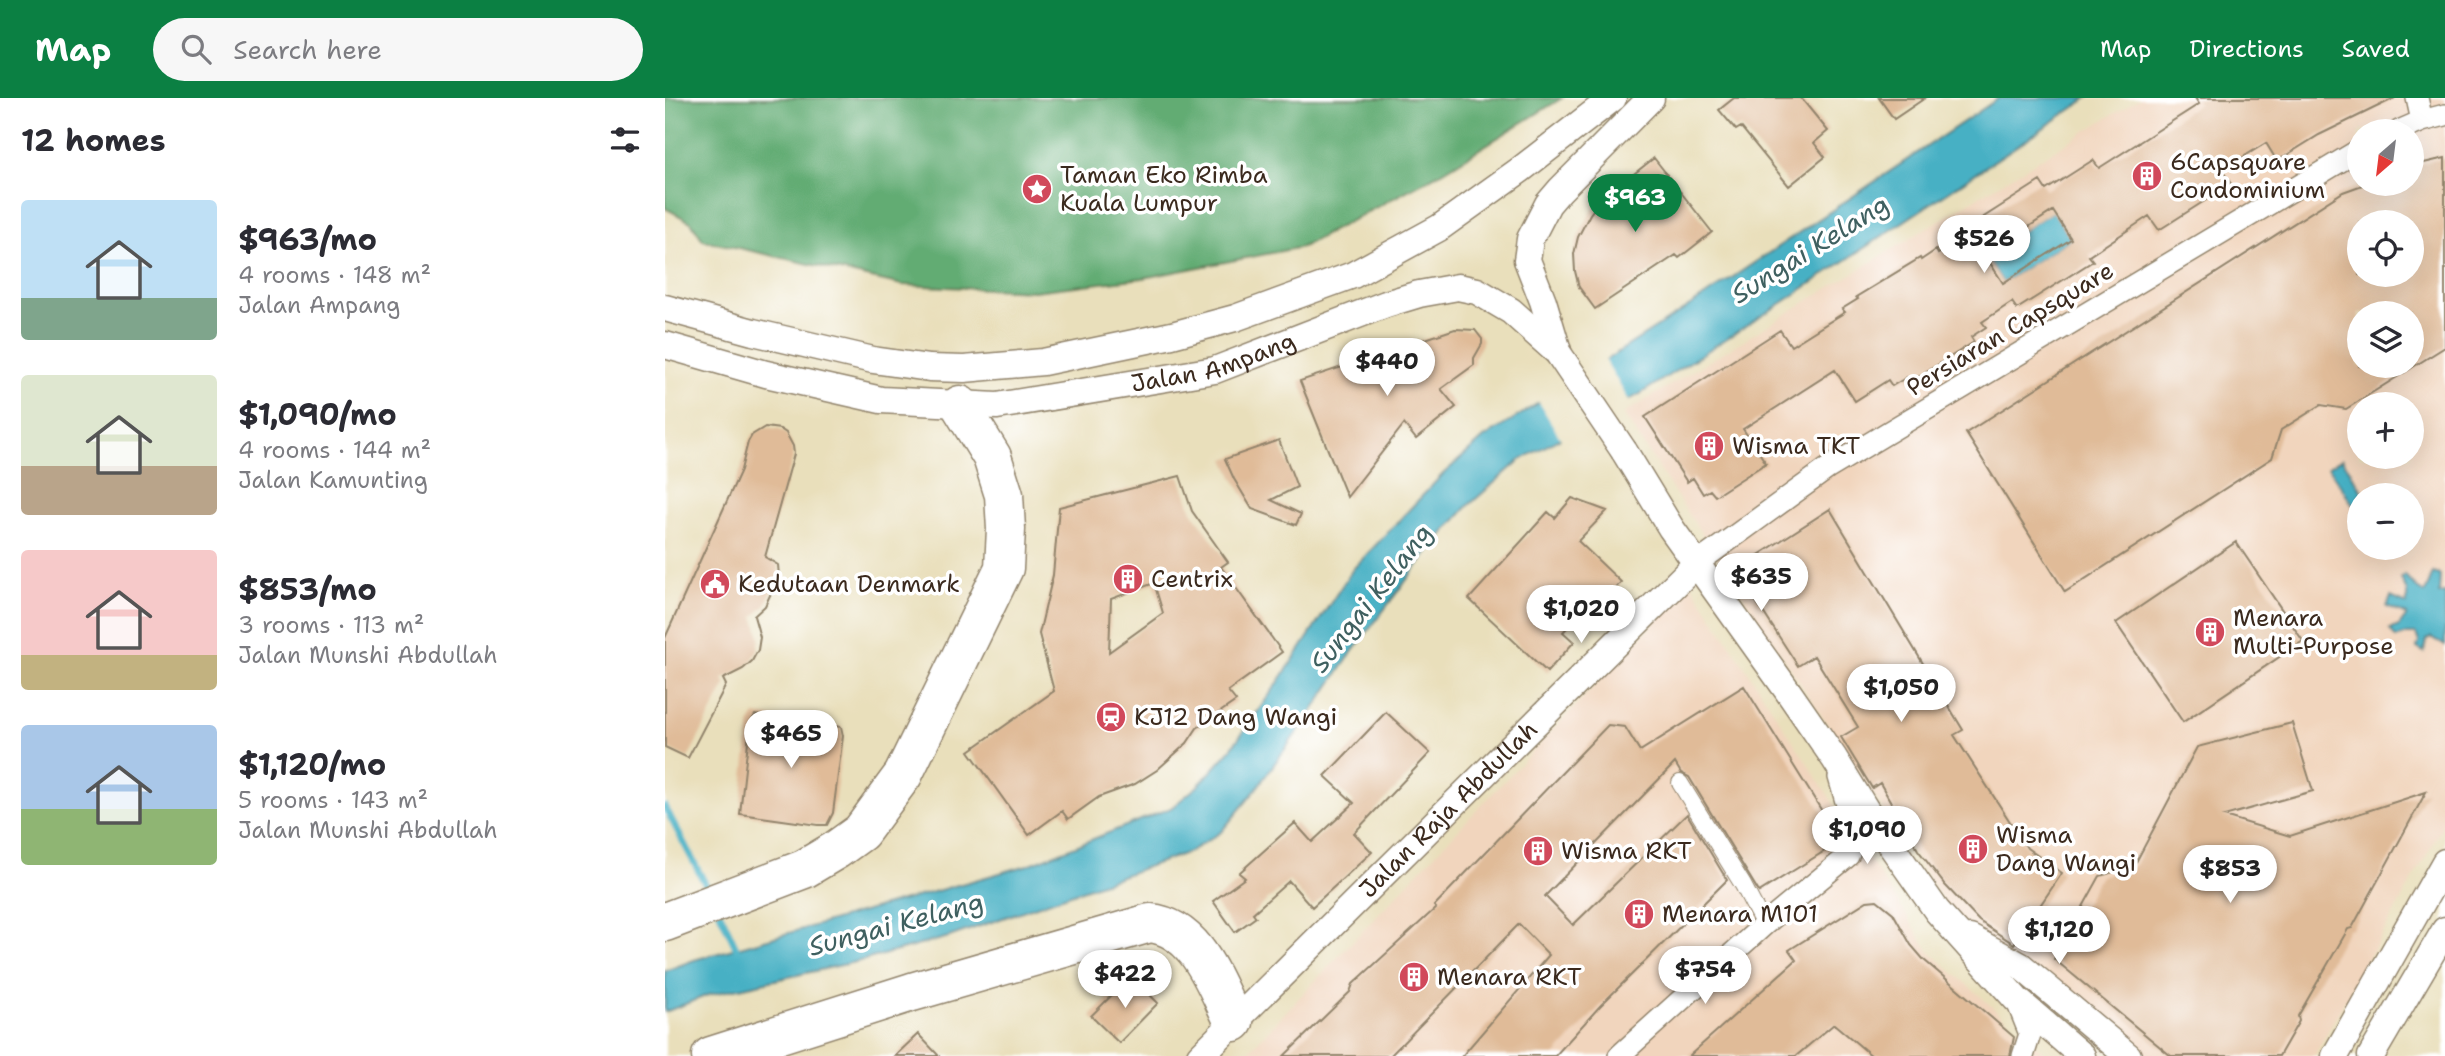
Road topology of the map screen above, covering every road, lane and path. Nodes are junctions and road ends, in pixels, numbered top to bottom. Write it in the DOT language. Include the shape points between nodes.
graph roads {
  1 [pos="1613,98"];
  2 [pos="1651,98"];
  3 [pos="2417,98"];
  4 [pos="2445,115"];
  5 [pos="2422,119"];
  6 [pos="2424,120"];
  7 [pos="2347,157"];
  8 [pos="665,308"];
  9 [pos="665,345"];
  10 [pos="1558,353"];
  11 [pos="960,405"];
  12 [pos="1696,564"];
  13 [pos="1834,758"];
  14 [pos="1680,783"];
  15 [pos="2445,862"];
  16 [pos="665,922"];
  17 [pos="1764,925"];
  18 [pos="1953,929"];
  19 [pos="2445,930"];
  20 [pos="2015,999"];
  21 [pos="1234,1022"];
  22 [pos="711,1056"];
  23 [pos="1200,1056"];
  24 [pos="1619,1056"];
  25 [pos="2023,1056"];
  26 [pos="2082,1056"];
  27 [pos="2128,1056"];
  28 [pos="2335,1056"];
  29 [pos="2371,1056"];
  1 -- 8 [label="street, Jalan Ampang" via="1439,228 1353,275 1235,318 1172,335 1043,362 929,368 873,360"];
  2 -- 10 [label="street" via="1560,190 1530,239 1527,260"];
  3 -- 5 [label="street"];
  4 -- 6 [label="street"];
  7 -- 12 [label="street, Persiaran Capsquare" via="1827,469"];
  9 -- 11 [label="street, Jalan Ampang" via="842,393"];
  10 -- 11 [label="street, Jalan Ampang" via="1511,311 1477,291 1458,287 1387,304 1215,370 1005,405"];
  10 -- 12 [label="street, bridge"];
  11 -- 16 [label="highway" via="992,457 1003,495 1004,568 903,775 861,832 836,850 804,869"];
  12 -- 13 [label="street"];
  12 -- 21 [label="street, Jalan Raja Abdullah"];
  13 -- 17 [label="street" via="1856,836 1848,856"];
  13 -- 18 [label="street" via="1917,885"];
  14 -- 17 [label="street"];
  15 -- 28 [label="street"];
  17 -- 24 [label="street"];
  18 -- 20 [label="street"];
  18 -- 27 [label="street" via="2021,966"];
  19 -- 29 [label="street"];
  20 -- 25 [label="street" via="2030,1034"];
  20 -- 26 [label="street"];
  21 -- 22 [label="highway" via="1193,946 1165,924 1150,923"];
  21 -- 23 [label="street, Jalan Raja Abdullah"];
}
